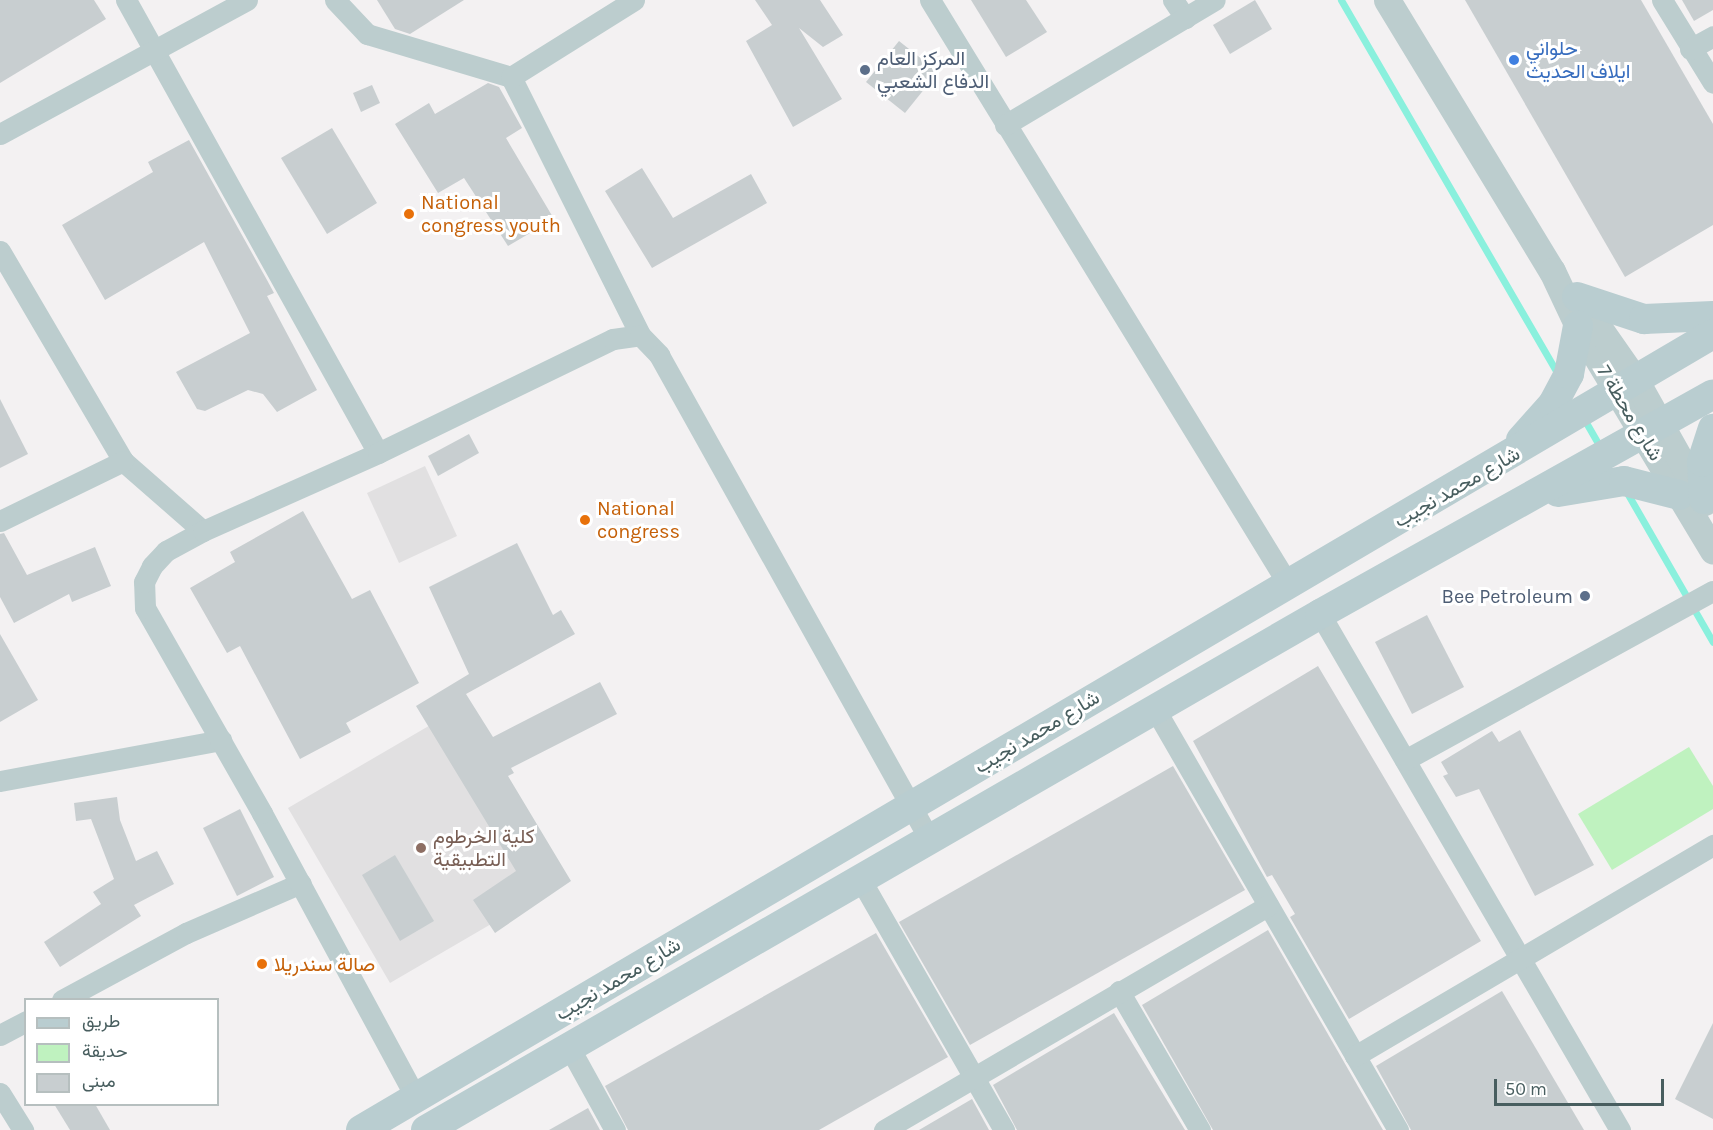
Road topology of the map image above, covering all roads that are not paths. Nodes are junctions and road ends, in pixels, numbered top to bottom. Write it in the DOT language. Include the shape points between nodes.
graph roads {
  1 [pos="126,0"];
  2 [pos="247,0"];
  3 [pos="335,0"];
  4 [pos="634,0"];
  5 [pos="930,0"];
  6 [pos="1173,0"];
  7 [pos="1215,0"];
  8 [pos="1387,0"];
  9 [pos="1662,0"];
  10 [pos="1185,18"];
  11 [pos="1713,36"];
  12 [pos="152,48"];
  13 [pos="1690,49"];
  14 [pos="510,77"];
  15 [pos="1713,83"];
  16 [pos="1005,125"];
  17 [pos="0,134"];
  18 [pos="0,251"];
  19 [pos="1577,311"];
  20 [pos="1713,316"];
  21 [pos="1713,334"];
  22 [pos="640,335"];
  23 [pos="1626,386"];
  24 [pos="1713,394"];
  25 [pos="1713,429"];
  26 [pos="1654,430"];
  27 [pos="378,453"];
  28 [pos="123,461"];
  29 [pos="1503,461"];
  30 [pos="1691,497"];
  31 [pos="1524,502"];
  32 [pos="0,521"];
  33 [pos="1713,530"];
  34 [pos="203,531"];
  35 [pos="1713,551"];
  36 [pos="1288,584"];
  37 [pos="1713,591"];
  38 [pos="1320,614"];
  39 [pos="1155,709"];
  40 [pos="221,740"];
  41 [pos="1405,760"];
  42 [pos="0,781"];
  43 [pos="911,806"];
  44 [pos="931,842"];
  45 [pos="1713,845"];
  46 [pos="862,882"];
  47 [pos="301,883"];
  48 [pos="1268,906"];
  49 [pos="1520,958"];
  50 [pos="1119,991"];
  51 [pos="64,998"];
  52 [pos="24,1022"];
  53 [pos="0,1035"];
  54 [pos="568,1045"];
  55 [pos="1355,1056"];
  56 [pos="972,1077"];
  57 [pos="0,1093"];
  58 [pos="416,1098"];
  59 [pos="23,1130"];
  60 [pos="361,1130"];
  61 [pos="426,1130"];
  62 [pos="615,1130"];
  63 [pos="884,1130"];
  64 [pos="1004,1130"];
  65 [pos="1200,1130"];
  66 [pos="1398,1130"];
  67 [pos="1620,1130"];
  1 -- 12 [label="street"];
  2 -- 12 [label="street"];
  3 -- 14 [label="street" via="367,34"];
  4 -- 14 [label="street"];
  5 -- 16 [label="street"];
  6 -- 10 [label="street"];
  7 -- 10 [label="street"];
  8 -- 19 [label="street, شارع محطة 7"];
  9 -- 13 [label="street"];
  10 -- 16 [label="street"];
  11 -- 13 [label="street"];
  12 -- 17 [label="street"];
  12 -- 27 [label="street"];
  13 -- 15 [label="street"];
  14 -- 22 [label="street"];
  16 -- 36 [label="street"];
  18 -- 28 [label="street"];
  19 -- 20 [label="main road" via="1644,319"];
  19 -- 23 [label="street, شارع محطة 7"];
  19 -- 29 [label="main road" via="1574,361 1563,387"];
  21 -- 23 [label="main road, شارع محمد نجيب"];
  22 -- 27 [label="street" via="613,339"];
  22 -- 43 [label="street" via="659,355"];
  23 -- 26 [label="street, شارع محطة 7"];
  23 -- 29 [label="main road, شارع محمد نجيب"];
  24 -- 26 [label="main road, شارع محمد نجيب"];
  25 -- 30 [label="main road"];
  26 -- 30 [label="street, شارع محطة 7"];
  26 -- 31 [label="main road, شارع محمد نجيب"];
  27 -- 34 [label="street"];
  28 -- 32 [label="street"];
  28 -- 34 [label="street"];
  29 -- 36 [label="main road, شارع محمد نجيب"];
  30 -- 31 [label="main road" via="1624,481 1604,481"];
  30 -- 33 [label="street, شارع محطة 7"];
  30 -- 35 [label="street, شارع محطة 7"];
  31 -- 38 [label="main road, شارع محمد نجيب"];
  34 -- 40 [label="street" via="165,551 152,566 144,582 145,608"];
  36 -- 43 [label="main road, شارع محمد نجيب"];
  37 -- 41 [label="street"];
  38 -- 39 [label="main road, شارع محمد نجيب"];
  38 -- 41 [label="street"];
  39 -- 44 [label="main road, شارع محمد نجيب"];
  39 -- 48 [label="street"];
  40 -- 42 [label="street"];
  40 -- 47 [label="street"];
  41 -- 49 [label="street"];
  43 -- 44 [label="street"];
  43 -- 58 [label="main road, شارع محمد نجيب"];
  44 -- 46 [label="main road, شارع محمد نجيب"];
  45 -- 49 [label="street"];
  46 -- 54 [label="main road, شارع محمد نجيب"];
  46 -- 56 [label="street"];
  47 -- 51 [label="street" via="186,933"];
  47 -- 58 [label="street"];
  48 -- 50 [label="street"];
  48 -- 55 [label="street"];
  49 -- 55 [label="street"];
  49 -- 67 [label="street"];
  50 -- 56 [label="street"];
  50 -- 65 [label="street"];
  52 -- 53 [label="street"];
  54 -- 61 [label="main road, شارع محمد نجيب"];
  54 -- 62 [label="street"];
  55 -- 66 [label="street"];
  56 -- 63 [label="street"];
  56 -- 64 [label="street"];
  57 -- 59 [label="street"];
  58 -- 60 [label="main road, شارع محمد نجيب"];
}
